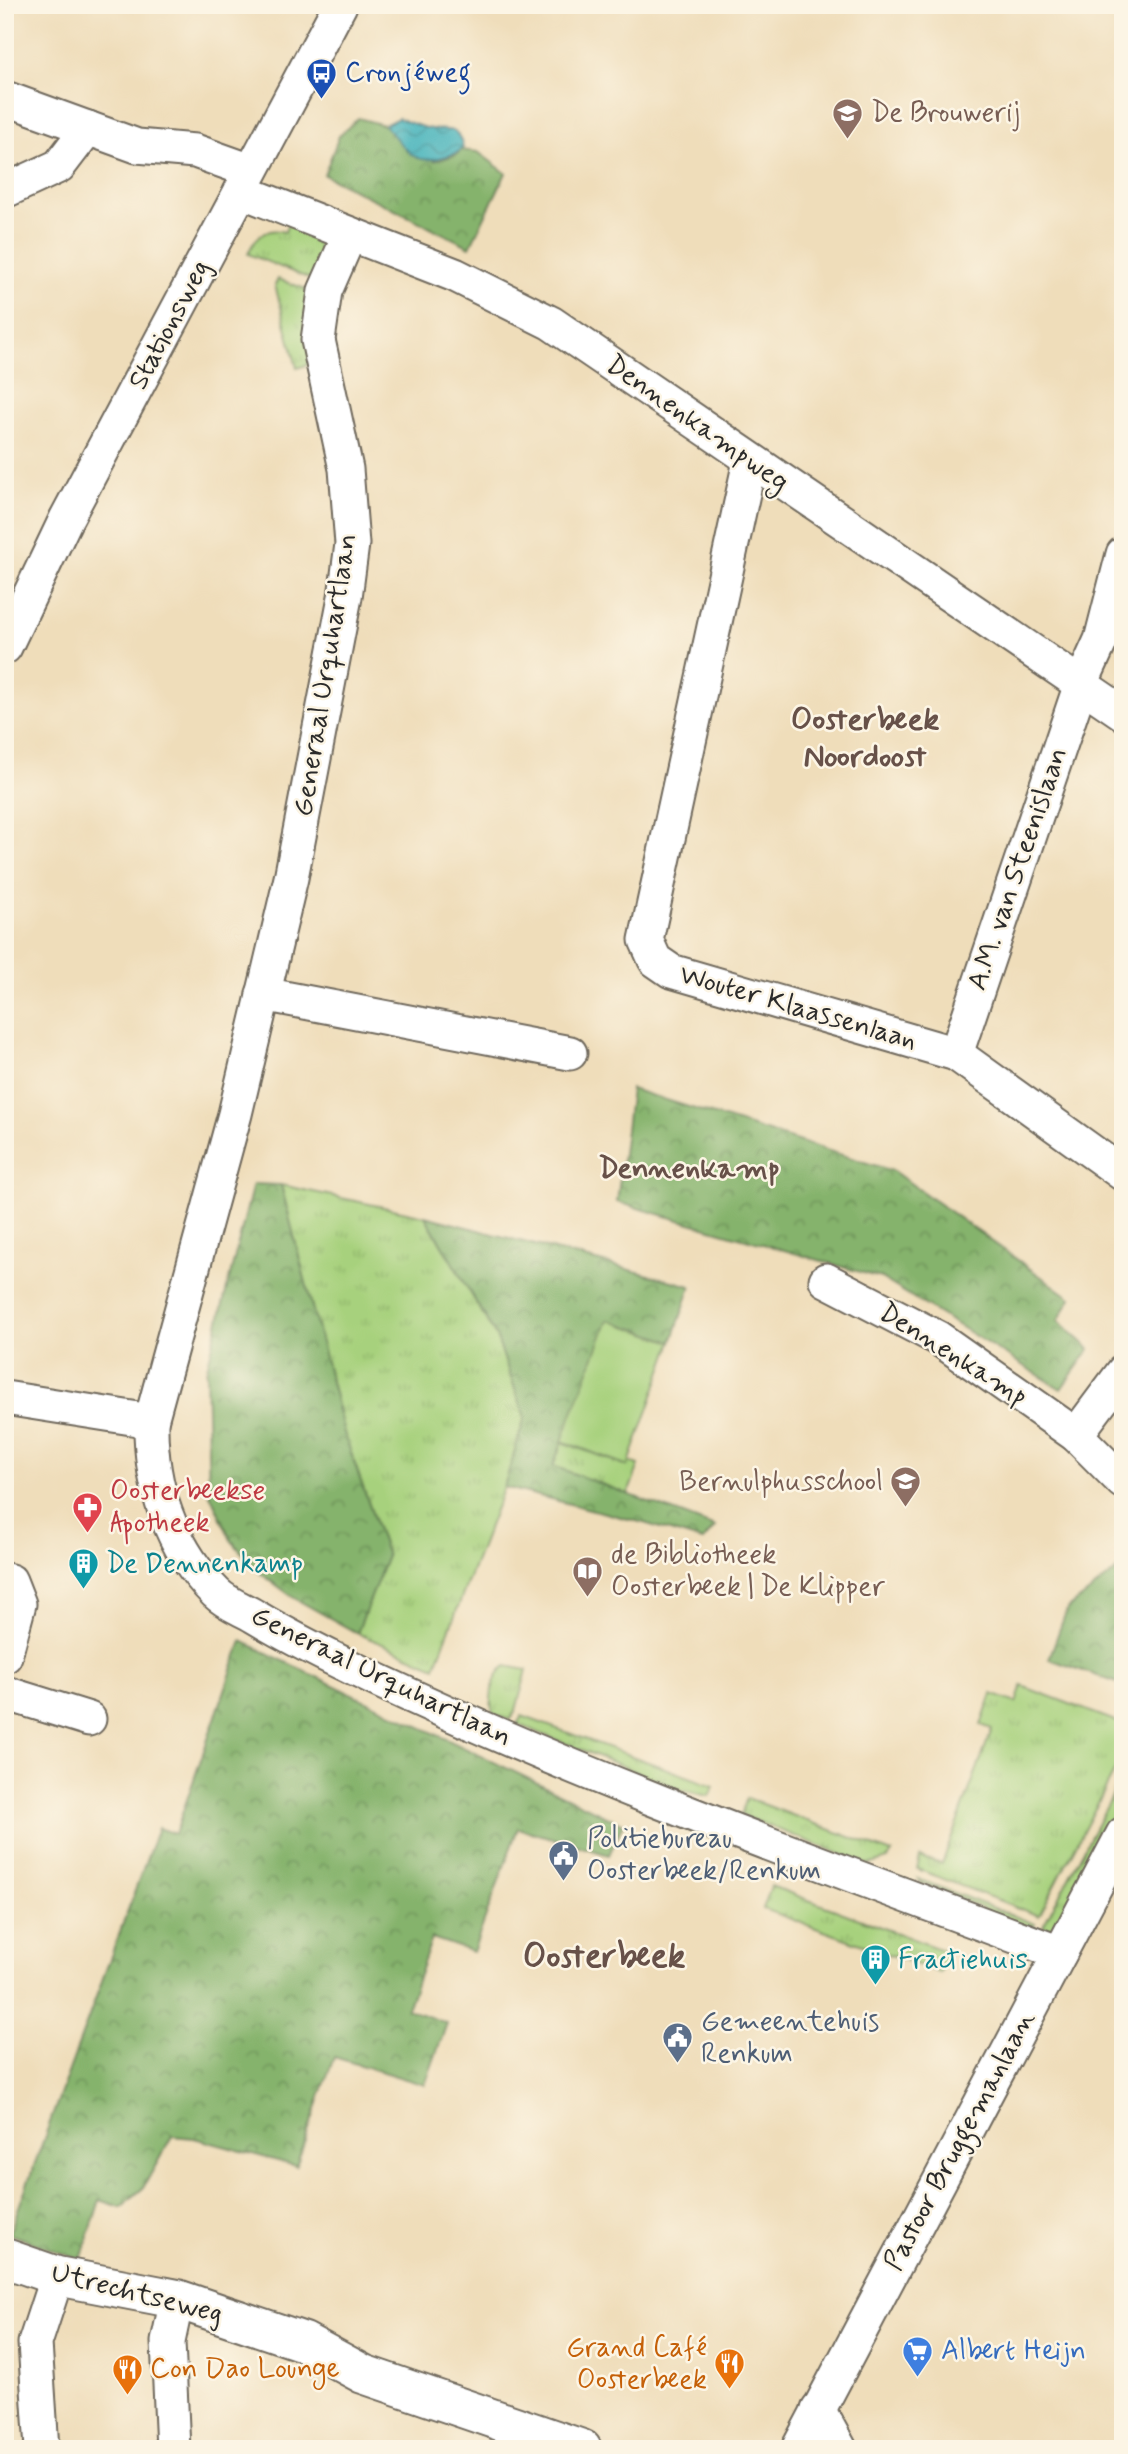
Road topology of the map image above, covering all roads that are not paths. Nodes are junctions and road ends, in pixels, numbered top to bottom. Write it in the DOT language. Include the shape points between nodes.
graph roads {
  1 [pos="341,5"];
  2 [pos="5,98"];
  3 [pos="88,128"];
  4 [pos="246,181"];
  5 [pos="5,191"];
  6 [pos="350,234"];
  7 [pos="750,461"];
  8 [pos="1123,554"];
  9 [pos="5,646"];
  10 [pos="1081,684"];
  11 [pos="1123,713"];
  12 [pos="263,994"];
  13 [pos="570,1053"];
  14 [pos="956,1054"];
  15 [pos="1123,1174"];
  16 [pos="826,1280"];
  17 [pos="1123,1372"];
  18 [pos="5,1398"];
  19 [pos="151,1421"];
  20 [pos="1076,1435"];
  21 [pos="1123,1482"];
  22 [pos="5,1580"];
  23 [pos="5,1656"];
  24 [pos="5,1693"];
  25 [pos="89,1719"];
  26 [pos="1123,1834"];
  27 [pos="1060,1953"];
  28 [pos="5,2258"];
  29 [pos="57,2276"];
  30 [pos="177,2299"];
  31 [pos="818,2410"];
  32 [pos="42,2449"];
  33 [pos="173,2449"];
  34 [pos="582,2449"];
  35 [pos="798,2449"];
  36 [pos="840,2449"];
  1 -- 4 [label="street, Stationsweg"];
  2 -- 3 [label="street"];
  3 -- 4 [label="street" via="138,146 195,151"];
  3 -- 5 [label="street" via="59,166"];
  4 -- 6 [label="street, Dennenkampweg"];
  4 -- 9 [label="street, Stationsweg" via="66,519"];
  6 -- 7 [label="street, Dennenkampweg" via="455,275 551,323"];
  6 -- 12 [label="street, Generaal Urquhartlaan" via="325,292 318,340 346,469 352,544 291,878"];
  7 -- 10 [label="street, Dennenkampweg"];
  7 -- 14 [label="street, Wouter Klaassenlaan" via="646,940 655,960 671,971"];
  8 -- 10 [label="street, A.M. van Steenislaan" via="1101,640"];
  10 -- 11 [label="street, Dennenkampweg"];
  10 -- 14 [label="street, A.M. van Steenislaan"];
  12 -- 13 [label="street"];
  12 -- 19 [label="street, Generaal Urquhartlaan"];
  14 -- 15 [label="street, Wouter Klaassenlaan"];
  16 -- 20 [label="street, Dennenkamp" via="938,1338"];
  17 -- 20 [label="street"];
  18 -- 19 [label="street"];
  19 -- 27 [label="street, Generaal Urquhartlaan" via="160,1496 173,1534 193,1566 218,1595 288,1637 452,1716 613,1782"];
  20 -- 21 [label="street, Dennenkamp"];
  22 -- 23 [label="street" via="10,1581 19,1604"];
  24 -- 25 [label="street"];
  26 -- 27 [label="street, Pastoor Bruggemanlaan"];
  27 -- 31 [label="street, Pastoor Bruggemanlaan"];
  28 -- 29 [label="main road, Utrechtseweg"];
  29 -- 30 [label="main road, Utrechtseweg"];
  29 -- 32 [label="street" via="35,2343"];
  30 -- 33 [label="street" via="168,2342"];
  30 -- 34 [label="main road, Utrechtseweg" via="304,2342 363,2374"];
  31 -- 35 [label="street, Pastoor Bruggemanlaan"];
  31 -- 36 [label="street"];
}
